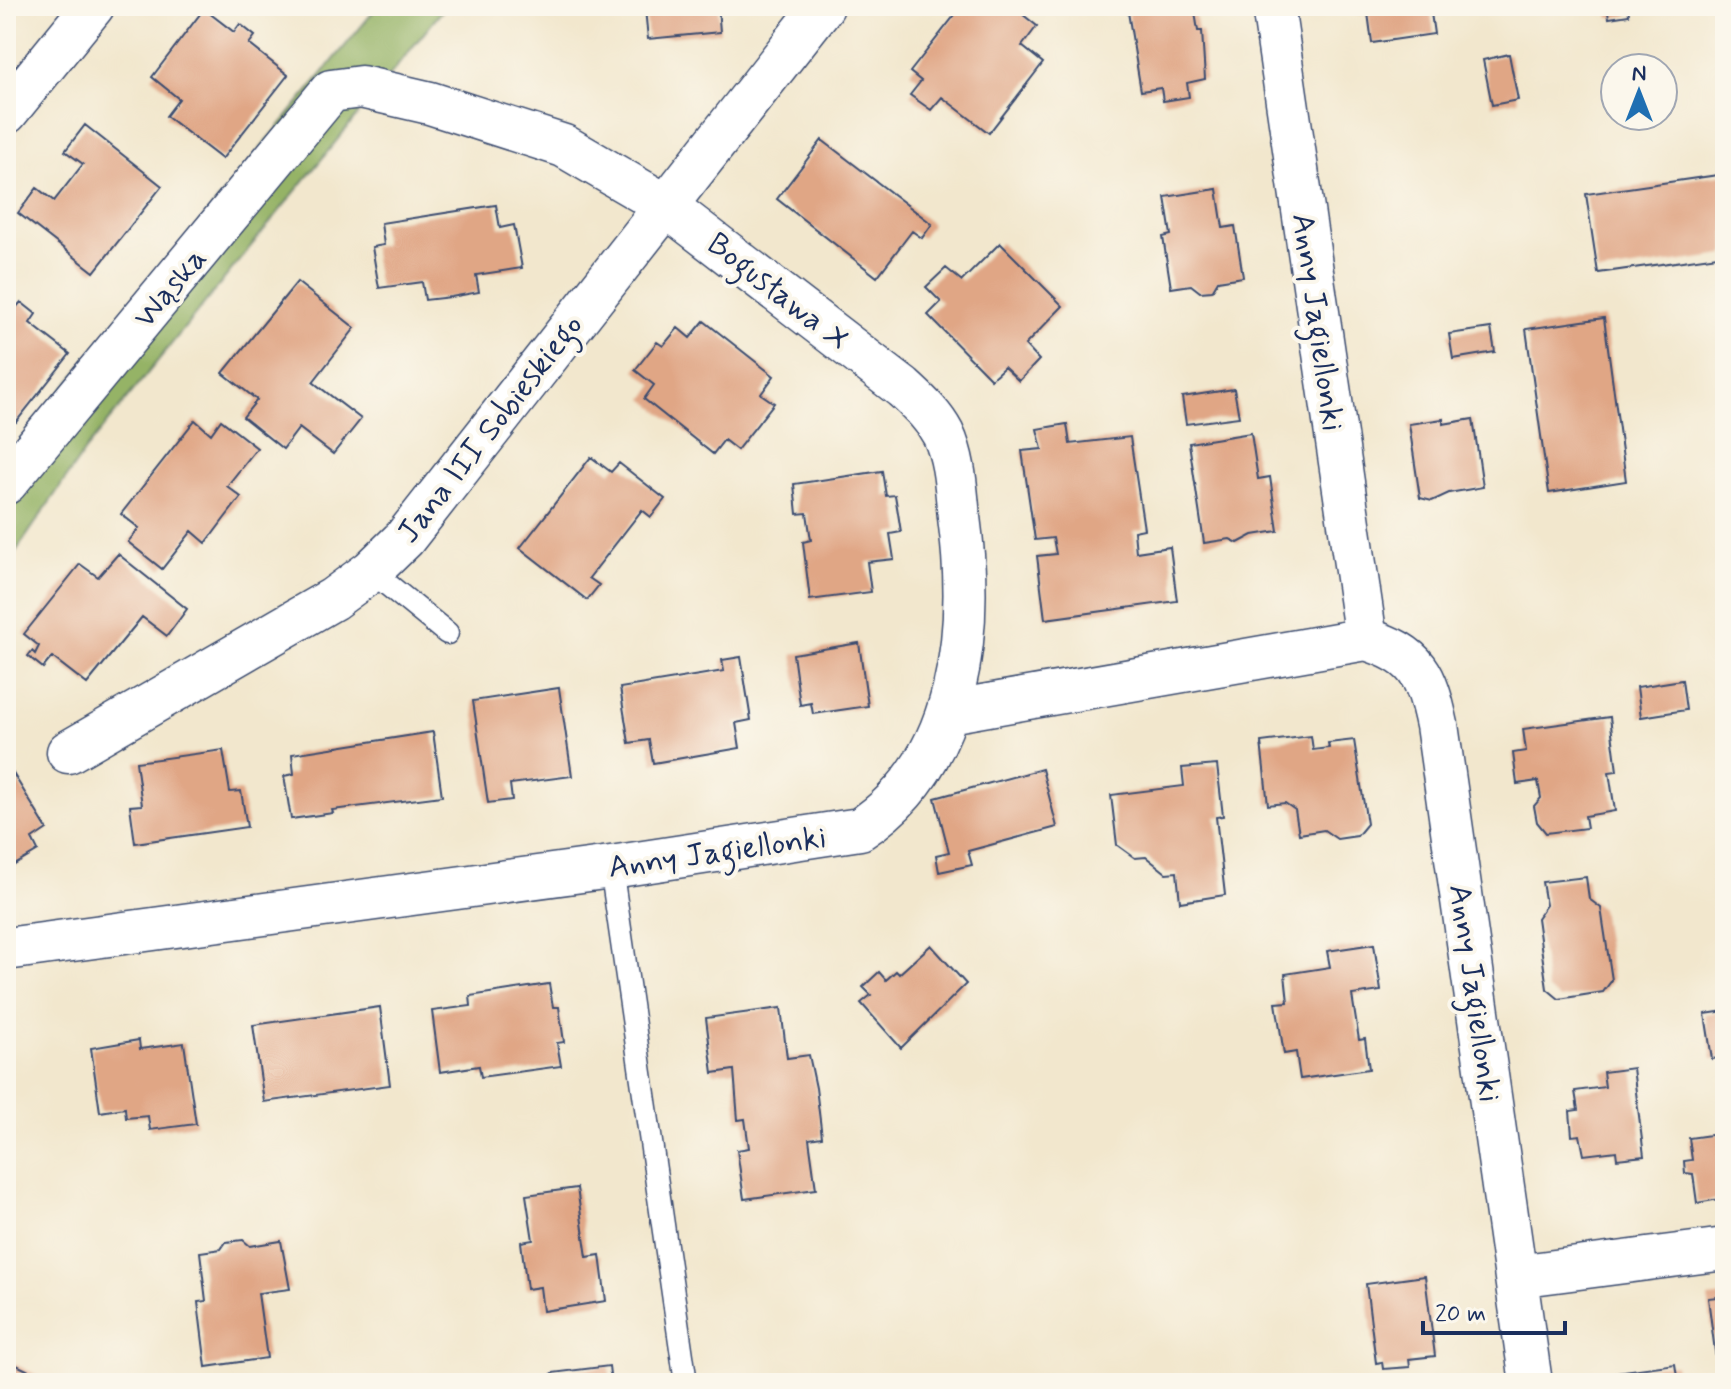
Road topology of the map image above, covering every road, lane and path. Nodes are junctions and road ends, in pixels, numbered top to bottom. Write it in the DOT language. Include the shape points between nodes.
graph roads {
  1 [pos="823,6"];
  2 [pos="1273,6"];
  3 [pos="86,10"];
  4 [pos="331,91"];
  5 [pos="6,113"];
  6 [pos="665,205"];
  7 [pos="6,483"];
  8 [pos="371,571"];
  9 [pos="447,633"];
  10 [pos="1366,639"];
  11 [pos="948,712"];
  12 [pos="68,752"];
  13 [pos="611,867"];
  14 [pos="6,949"];
  15 [pos="1725,1249"];
  16 [pos="1517,1276"];
  17 [pos="686,1383"];
  18 [pos="1531,1383"];
  1 -- 6 [label="street, Jana III Sobieskiego"];
  2 -- 10 [label="street, Anny Jagiellonki"];
  3 -- 5 [label="street"];
  4 -- 6 [label="street, Bogusława X" via="361,87 430,103 564,146"];
  4 -- 7 [label="street, Wąska"];
  6 -- 8 [label="street, Jana III Sobieskiego" via="404,539"];
  6 -- 11 [label="street, Bogusława X" via="903,388 943,435 953,463 967,599 963,651"];
  8 -- 9 [label="lane"];
  8 -- 12 [label="street, Jana III Sobieskiego" via="333,599"];
  10 -- 11 [label="street"];
  10 -- 16 [label="street, Anny Jagiellonki" via="1414,662 1429,688"];
  11 -- 13 [label="street, Anny Jagiellonki" via="909,784 888,810 860,829"];
  13 -- 14 [label="street, Anny Jagiellonki"];
  13 -- 17 [label="lane"];
  15 -- 16 [label="street"];
  16 -- 18 [label="street, Anny Jagiellonki"];
}
